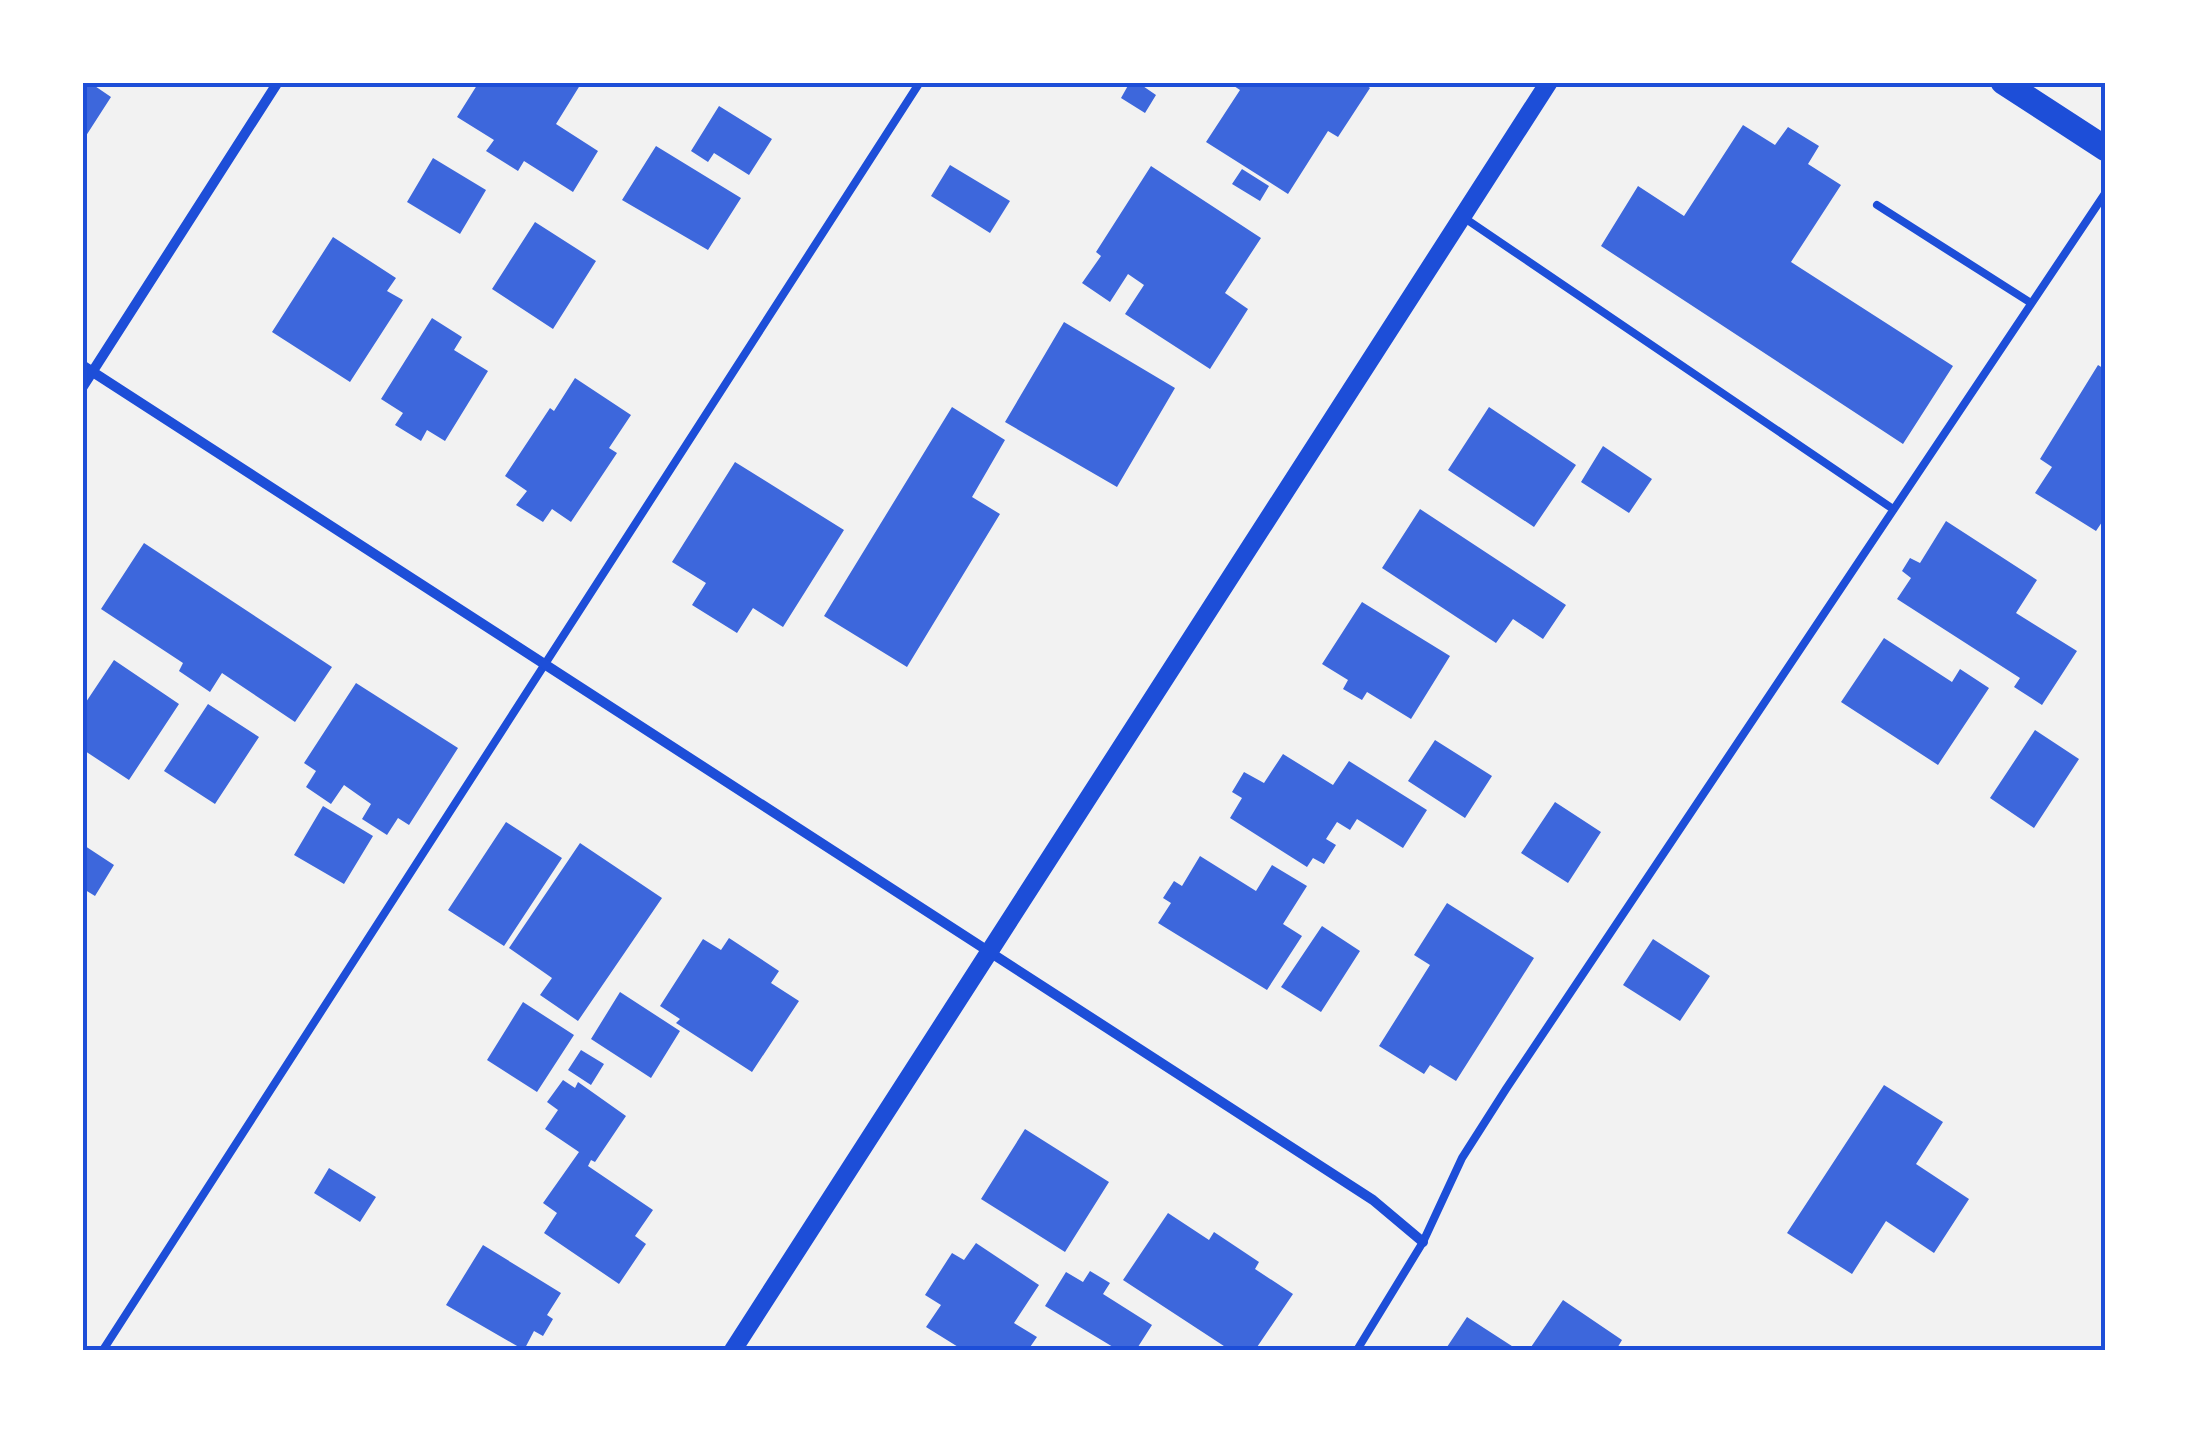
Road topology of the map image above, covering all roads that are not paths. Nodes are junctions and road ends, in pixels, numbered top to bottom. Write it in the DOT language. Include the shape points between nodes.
graph roads {
  1 [pos="278,82"];
  2 [pos="920,82"];
  3 [pos="1549,82"];
  4 [pos="2003,82"];
  5 [pos="2106,149"];
  6 [pos="2106,192"];
  7 [pos="1878,205"];
  8 [pos="1462,218"];
  9 [pos="2031,304"];
  10 [pos="88,368"];
  11 [pos="82,388"];
  12 [pos="1893,509"];
  13 [pos="545,664"];
  14 [pos="990,951"];
  15 [pos="1423,1242"];
  16 [pos="102,1350"];
  17 [pos="733,1350"];
  18 [pos="1357,1350"];
  1 -- 10 [label="street"];
  2 -- 13 [label="lane"];
  3 -- 8 [label="street"];
  4 -- 5 [label="main road"];
  6 -- 9 [label="lane"];
  7 -- 9 [label="lane"];
  8 -- 12 [label="lane"];
  8 -- 14 [label="street"];
  9 -- 12 [label="lane"];
  10 -- 11 [label="street"];
  10 -- 13 [label="street"];
  12 -- 15 [label="lane" via="1506,1088 1462,1158"];
  13 -- 14 [label="street"];
  13 -- 16 [label="lane"];
  14 -- 15 [label="street" via="1373,1200"];
  14 -- 17 [label="street"];
  15 -- 18 [label="lane"];
}
